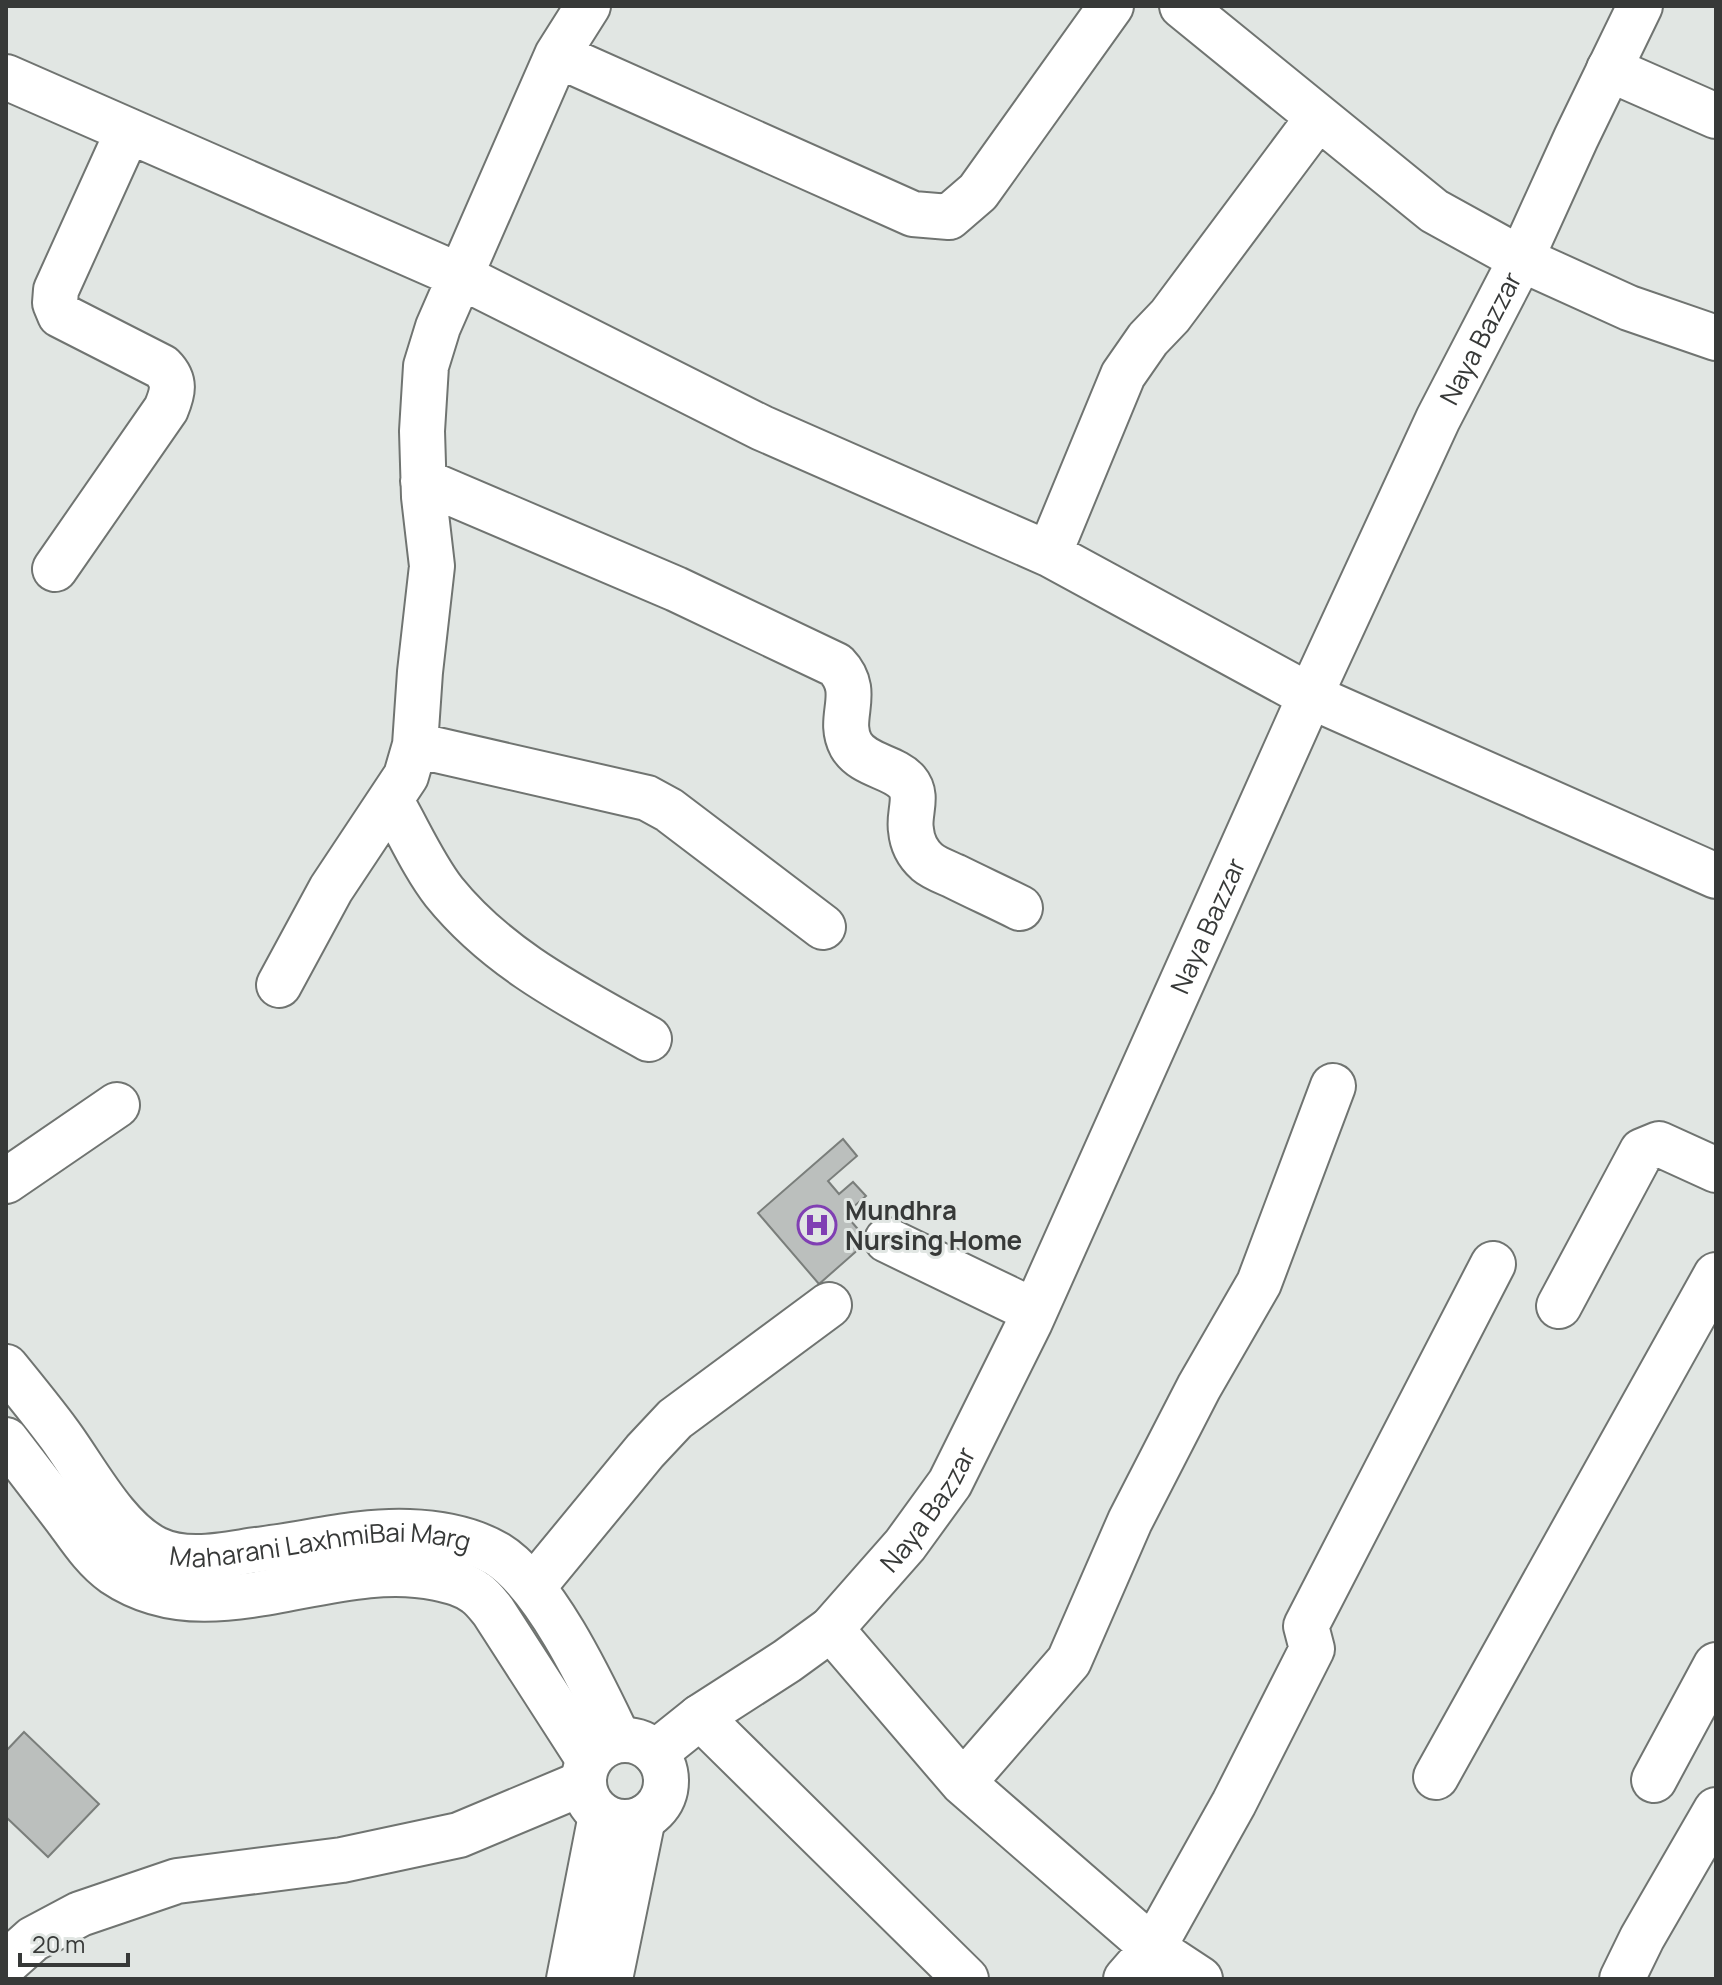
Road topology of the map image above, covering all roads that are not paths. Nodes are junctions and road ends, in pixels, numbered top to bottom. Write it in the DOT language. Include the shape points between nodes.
graph roads {
  1 [pos="588,6"];
  2 [pos="1111,6"];
  3 [pos="1182,6"];
  4 [pos="1640,6"];
  5 [pos="557,55"];
  6 [pos="1609,69"];
  7 [pos="6,77"];
  8 [pos="1716,116"];
  9 [pos="1317,119"];
  10 [pos="128,131"];
  11 [pos="1521,259"];
  12 [pos="460,276"];
  13 [pos="1716,338"];
  14 [pos="423,481"];
  15 [pos="1049,554"];
  16 [pos="55,569"];
  17 [pos="1310,696"];
  18 [pos="415,745"];
  19 [pos="391,801"];
  20 [pos="1716,876"];
  21 [pos="1020,908"];
  22 [pos="823,927"];
  23 [pos="279,985"];
  24 [pos="649,1039"];
  25 [pos="1333,1086"];
  26 [pos="117,1105"];
  27 [pos="1716,1170"];
  28 [pos="6,1181"];
  29 [pos="887,1240"];
  30 [pos="1493,1264"];
  31 [pos="1716,1275"];
  32 [pos="829,1305"];
  33 [pos="1559,1306"];
  34 [pos="1034,1311"];
  35 [pos="6,1367"];
  36 [pos="6,1440"];
  37 [pos="533,1587"];
  38 [pos="831,1629"];
  39 [pos="1716,1665"];
  40 [pos="700,1717"];
  41 [pos="1436,1777"];
  42 [pos="615,1778"];
  43 [pos="1654,1780"];
  44 [pos="963,1783"];
  45 [pos="1716,1810"];
  46 [pos="6,1963"];
  47 [pos="1139,1964"];
  48 [pos="569,1979"];
  49 [pos="610,1979"];
  50 [pos="966,1979"];
  51 [pos="1200,1979"];
  52 [pos="1622,1979"];
  1 -- 5 [label="street"];
  2 -- 5 [label="street" via="978,192 949,217 913,214"];
  3 -- 9 [label="street"];
  4 -- 6 [label="street, Naya Bazzar"];
  5 -- 12 [label="street"];
  6 -- 8 [label="street"];
  6 -- 11 [label="street, Naya Bazzar"];
  7 -- 10 [label="street"];
  9 -- 11 [label="street" via="1434,211"];
  9 -- 15 [label="street" via="1123,375"];
  10 -- 12 [label="street"];
  10 -- 16 [label="street" via="56,290 55,303 60,315 162,367 171,376 173,391 166,409"];
  11 -- 13 [label="street" via="1629,308"];
  11 -- 17 [label="street, Naya Bazzar" via="1438,419"];
  12 -- 14 [label="street" via="426,366"];
  12 -- 15 [label="street" via="762,428"];
  14 -- 18 [label="street" via="432,566"];
  14 -- 21 [label="street" via="676,589 836,665 850,689 851,745 863,758 906,781 911,792 915,848 928,863"];
  15 -- 17 [label="street"];
  17 -- 20 [label="street"];
  17 -- 34 [label="street, Naya Bazzar"];
  18 -- 19 [label="street"];
  18 -- 22 [label="street" via="647,798"];
  19 -- 23 [label="street" via="331,889"];
  19 -- 24 [label="street" via="443,891 491,940 532,973"];
  25 -- 44 [label="street" via="1259,1283 1130,1521 1069,1661"];
  26 -- 28 [label="street"];
  27 -- 33 [label="street" via="1659,1144 1642,1151"];
  29 -- 34 [label="street"];
  30 -- 47 [label="street" via="1306,1626 1312,1649 1234,1803"];
  31 -- 41 [label="street"];
  32 -- 37 [label="street" via="675,1419"];
  34 -- 38 [label="street, Naya Bazzar" via="950,1483 905,1545"];
  35 -- 37 [label="street, Maharani LaxhmiBai Marg" via="118,1518 154,1548 177,1556 207,1556 407,1532 482,1546"];
  36 -- 42 [label="street" via="93,1554 140,1587 169,1596 221,1599 363,1574 412,1573 477,1593"];
  37 -- 42 [label="street, Maharani LaxhmiBai Marg" via="588,1673"];
  38 -- 40 [label="street, Naya Bazzar"];
  38 -- 44 [label="street"];
  39 -- 43 [label="street"];
  40 -- 42 [label="street, Naya Bazzar"];
  40 -- 50 [label="street"];
  42 -- 46 [label="street, Naya Bazzar" via="459,1835 342,1860 177,1881 80,1914 33,1939"];
  42 -- 48 [label="street"];
  42 -- 49 [label="street"];
  44 -- 47 [label="street"];
  45 -- 52 [label="street"];
  47 -- 51 [label="street"];
}
